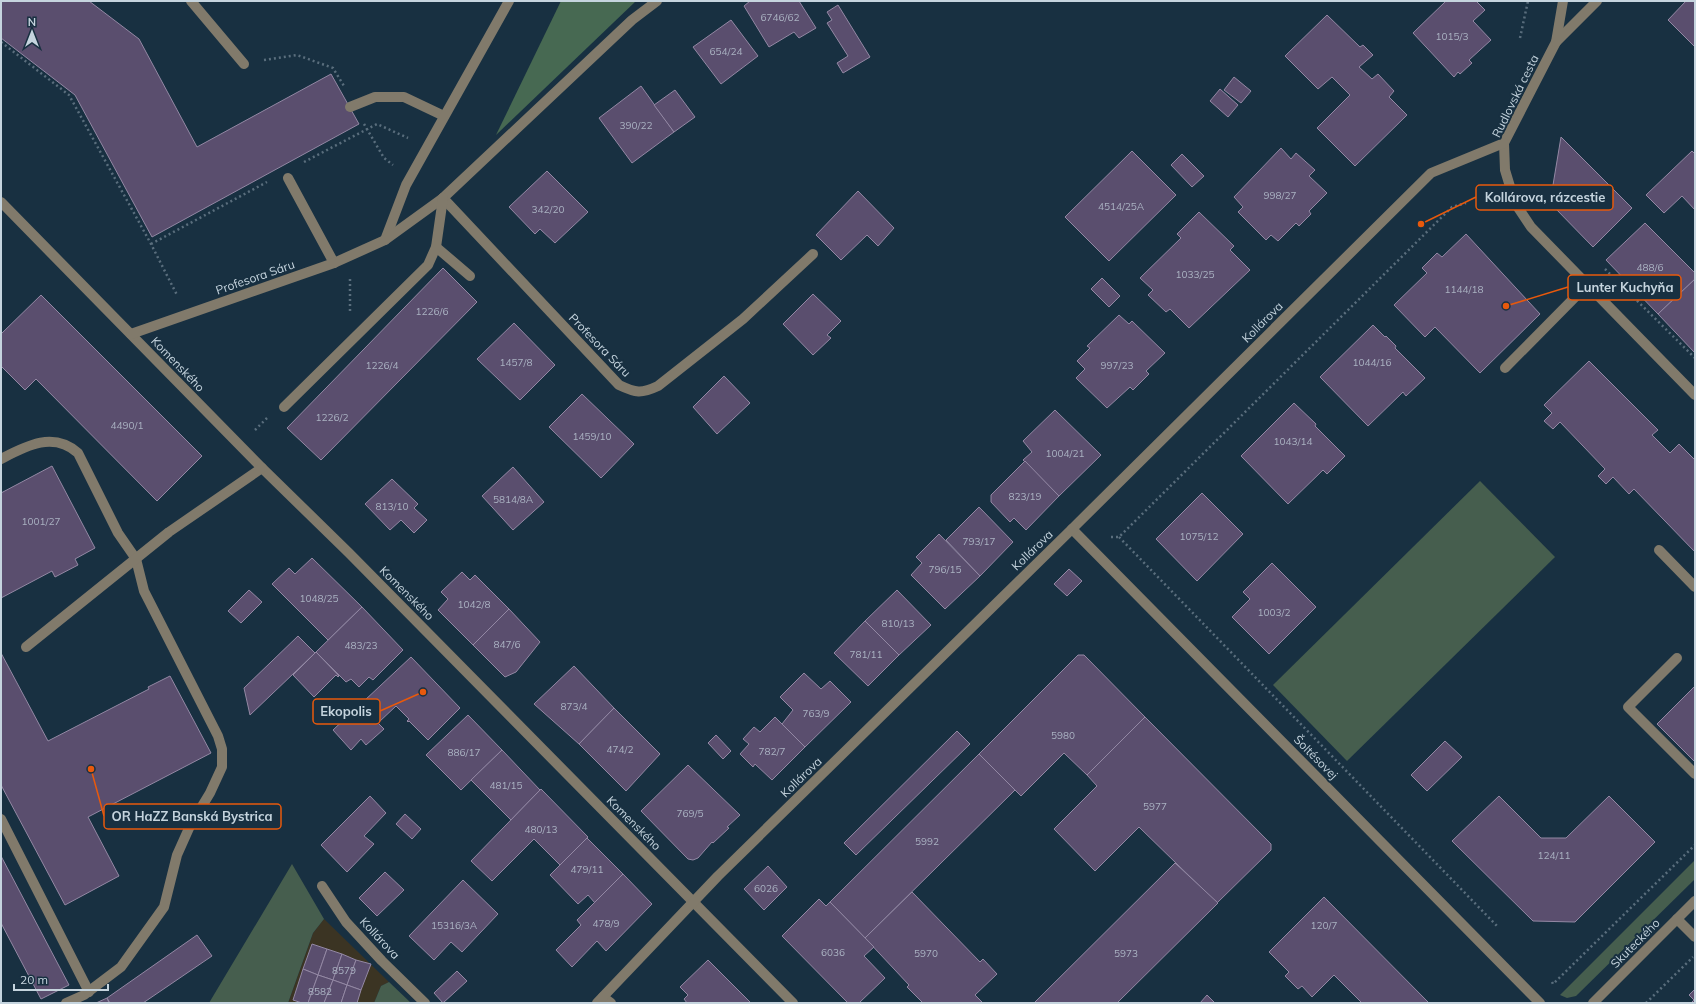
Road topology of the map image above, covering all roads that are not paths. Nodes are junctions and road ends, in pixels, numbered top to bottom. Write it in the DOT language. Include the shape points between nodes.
graph roads {
  1 [pos="191,1"];
  2 [pos="509,1"];
  3 [pos="657,1"];
  4 [pos="1563,1"];
  5 [pos="1597,1"];
  6 [pos="1556,42"];
  7 [pos="244,64"];
  8 [pos="350,107"];
  9 [pos="444,116"];
  10 [pos="1504,143"];
  11 [pos="288,178"];
  12 [pos="443,198"];
  13 [pos="1,202"];
  14 [pos="5,213"];
  15 [pos="385,240"];
  16 [pos="436,247"];
  17 [pos="813,254"];
  18 [pos="334,263"];
  19 [pos="470,276"];
  20 [pos="1587,285"];
  21 [pos="131,334"];
  22 [pos="1505,368"];
  23 [pos="1695,394"];
  24 [pos="284,407"];
  25 [pos="1,459"];
  26 [pos="262,468"];
  27 [pos="1072,529"];
  28 [pos="1659,550"];
  29 [pos="136,559"];
  30 [pos="1695,587"];
  31 [pos="26,647"];
  32 [pos="1677,658"];
  33 [pos="1695,774"];
  34 [pos="1,819"];
  35 [pos="322,886"];
  36 [pos="1695,901"];
  37 [pos="693,902"];
  38 [pos="1677,919"];
  39 [pos="1695,937"];
  40 [pos="89,992"];
  41 [pos="604,1001"];
  42 [pos="66,1003"];
  43 [pos="426,1003"];
  44 [pos="793,1003"];
  45 [pos="1540,1003"];
  46 [pos="1593,1003"];
  1 -- 7 [label="street"];
  2 -- 9 [label="street"];
  3 -- 12 [label="street, Profesora Sáru" via="632,20"];
  4 -- 6 [label="street, Rudlovská cesta"];
  5 -- 6 [label="street"];
  6 -- 10 [label="street, Rudlovská cesta"];
  8 -- 9 [label="street" via="375,97 404,97"];
  9 -- 15 [label="street" via="406,185"];
  10 -- 20 [label="street, Rudlovská cesta" via="1505,170 1515,202 1532,227"];
  10 -- 27 [label="street, Kollárova" via="1431,173"];
  11 -- 18 [label="street"];
  12 -- 15 [label="street, Profesora Sáru"];
  12 -- 16 [label="street"];
  12 -- 17 [label="street, Profesora Sáru" via="619,385 633,392 645,392 658,386 743,319"];
  13 -- 14 [label="street, Komenského"];
  14 -- 21 [label="street, Komenského"];
  15 -- 18 [label="street, Profesora Sáru"];
  16 -- 19 [label="street"];
  16 -- 24 [label="street" via="428,265"];
  18 -- 21 [label="street, Profesora Sáru"];
  20 -- 22 [label="street"];
  20 -- 23 [label="street, Rudlovská cesta"];
  21 -- 26 [label="street, Komenského"];
  25 -- 29 [label="street" via="23,447 41,442 57,442 70,446 78,453 118,533"];
  26 -- 29 [label="street" via="169,532"];
  26 -- 37 [label="street, Komenského"];
  27 -- 37 [label="street, Kollárova"];
  27 -- 45 [label="street, Šoltésovej"];
  28 -- 30 [label="street"];
  29 -- 31 [label="street"];
  29 -- 40 [label="street" via="144,591 218,736 222,749 222,767 177,855 164,907 121,967"];
  32 -- 33 [label="street" via="1628,707"];
  34 -- 40 [label="street"];
  35 -- 43 [label="street, Kollárova" via="346,922"];
  36 -- 38 [label="street, Skuteckého"];
  37 -- 41 [label="street, Kollárova"];
  37 -- 44 [label="street, Komenského"];
  38 -- 39 [label="street"];
  38 -- 46 [label="street, Skuteckého"];
  40 -- 42 [label="street"];
}
